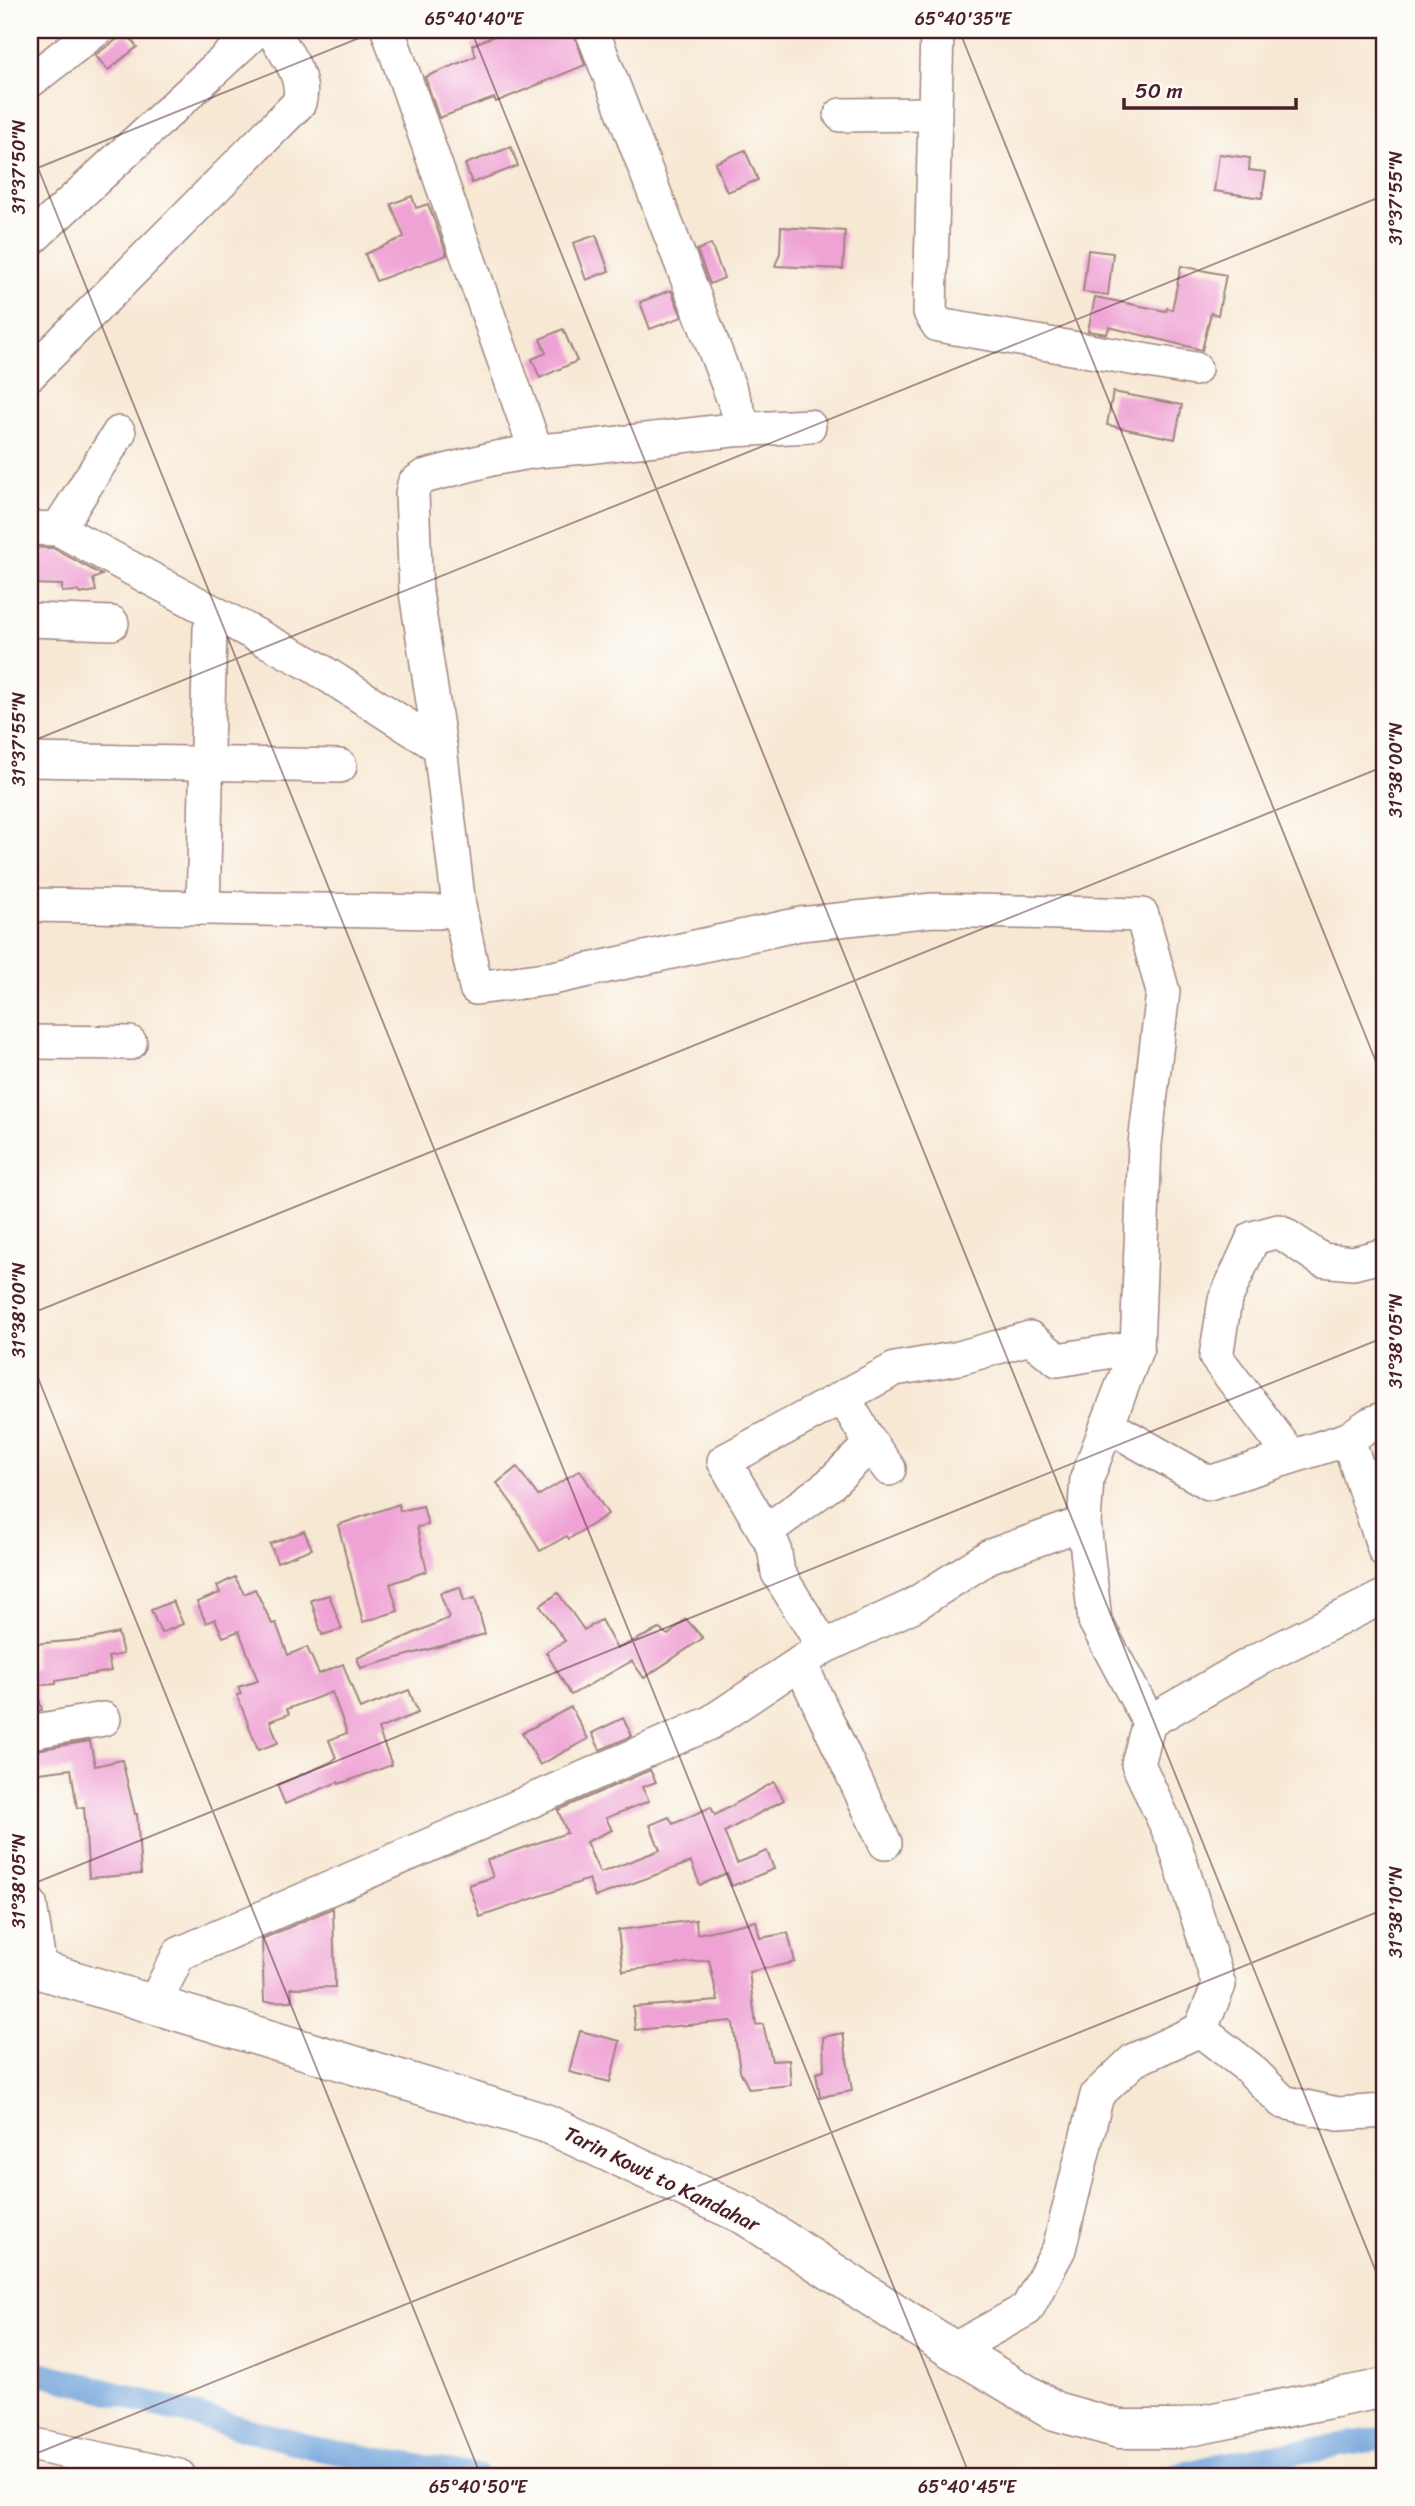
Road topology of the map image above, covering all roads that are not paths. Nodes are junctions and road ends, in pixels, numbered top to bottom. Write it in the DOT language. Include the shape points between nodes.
graph roads {
  1 [pos="96,30"];
  2 [pos="257,30"];
  3 [pos="272,30"];
  4 [pos="388,30"];
  5 [pos="592,30"];
  6 [pos="937,30"];
  7 [pos="30,81"];
  8 [pos="934,114"];
  9 [pos="841,115"];
  10 [pos="30,240"];
  11 [pos="1195,369"];
  12 [pos="30,374"];
  13 [pos="809,426"];
  14 [pos="745,429"];
  15 [pos="120,433"];
  16 [pos="536,450"];
  17 [pos="44,529"];
  18 [pos="30,620"];
  19 [pos="112,623"];
  20 [pos="210,629"];
  21 [pos="440,747"];
  22 [pos="30,760"];
  23 [pos="207,764"];
  24 [pos="340,766"];
  25 [pos="30,905"];
  26 [pos="204,908"];
  27 [pos="439,912"];
  28 [pos="30,1042"];
  29 [pos="130,1043"];
  30 [pos="1385,1255"];
  31 [pos="1137,1347"];
  32 [pos="843,1397"];
  33 [pos="1385,1418"];
  34 [pos="1107,1425"];
  35 [pos="1348,1439"];
  36 [pos="1291,1456"];
  37 [pos="1084,1523"];
  38 [pos="765,1532"];
  39 [pos="1385,1551"];
  40 [pos="1385,1596"];
  41 [pos="812,1655"];
  42 [pos="104,1719"];
  43 [pos="1149,1722"];
  44 [pos="30,1732"];
  45 [pos="885,1843"];
  46 [pos="30,1905"];
  47 [pos="35,1969"];
  48 [pos="154,2004"];
  49 [pos="1200,2030"];
  50 [pos="1385,2111"];
  51 [pos="953,2350"];
  52 [pos="1378,2392"];
  53 [pos="30,2444"];
  54 [pos="179,2476"];
  1 -- 7 [label="street"];
  2 -- 10 [label="street"];
  3 -- 12 [label="street" via="300,83 299,103"];
  4 -- 16 [label="street"];
  5 -- 14 [label="street"];
  6 -- 8 [label="street"];
  8 -- 9 [label="street"];
  8 -- 11 [label="street" via="930,312 938,325"];
  13 -- 14 [label="street"];
  14 -- 16 [label="street"];
  15 -- 17 [label="street"];
  16 -- 21 [label="street" via="423,477 414,484 416,592"];
  17 -- 21 [label="street" via="312,665"];
  18 -- 19 [label="street"];
  20 -- 23 [label="street"];
  21 -- 31 [label="street" via="459,906 476,988 553,978 800,924 933,910 1142,915 1163,992 1145,1144"];
  22 -- 23 [label="street"];
  23 -- 24 [label="street"];
  23 -- 26 [label="street"];
  25 -- 26 [label="street"];
  26 -- 27 [label="street"];
  28 -- 29 [label="street"];
  30 -- 36 [label="street" via="1353,1262 1322,1260 1279,1231 1253,1238 1225,1300 1216,1357"];
  31 -- 32 [label="street" via="1058,1360 1030,1338 959,1358 895,1369"];
  31 -- 34 [label="street"];
  32 -- 38 [label="street" via="880,1457 829,1485"];
  32 -- 38 [label="street" via="724,1461"];
  33 -- 35 [label="street"];
  34 -- 36 [label="street" via="1209,1483"];
  34 -- 37 [label="street" via="1087,1478"];
  35 -- 36 [label="street"];
  35 -- 39 [label="street"];
  37 -- 41 [label="street" via="989,1556 912,1606"];
  37 -- 43 [label="street" via="1095,1621"];
  38 -- 41 [label="street"];
  40 -- 43 [label="street" via="1257,1660"];
  41 -- 45 [label="street"];
  41 -- 48 [label="street" via="710,1723 179,1955"];
  42 -- 44 [label="street"];
  43 -- 49 [label="street" via="1138,1763 1174,1842 1219,1985"];
  46 -- 47 [label="street"];
  47 -- 48 [label="main road, Tarin Kowt to Kandahar"];
  48 -- 51 [label="main road, Tarin Kowt to Kandahar" via="545,2123 746,2216"];
  49 -- 50 [label="street" via="1283,2102 1338,2114"];
  49 -- 51 [label="street" via="1134,2060 1097,2095 1059,2249 1027,2309"];
  51 -- 52 [label="main road, Tarin Kowt to Kandahar" via="1055,2411 1119,2430 1179,2429"];
  53 -- 54 [label="street"];
}
